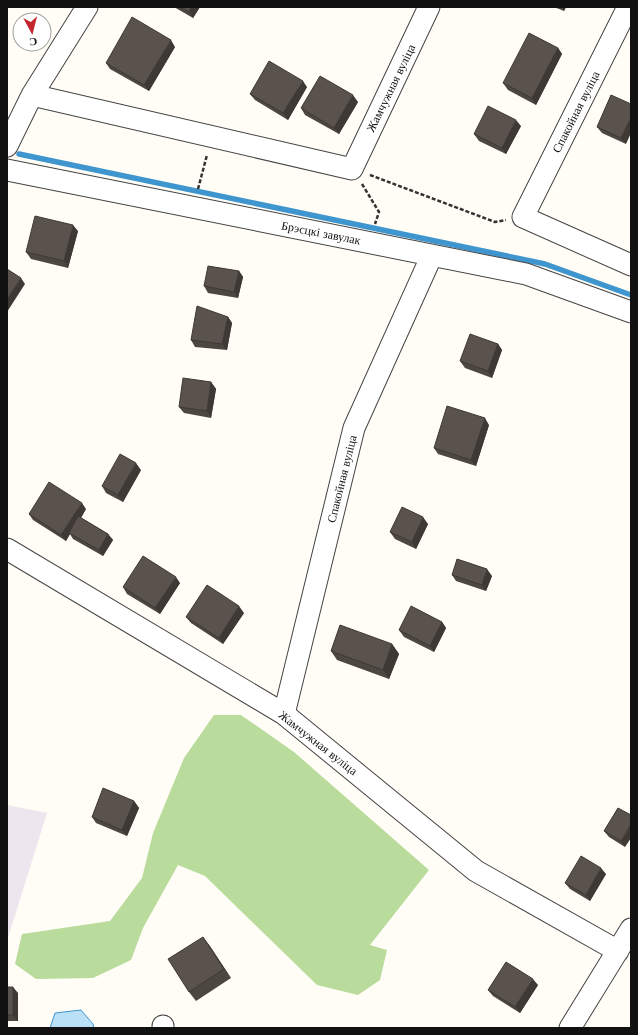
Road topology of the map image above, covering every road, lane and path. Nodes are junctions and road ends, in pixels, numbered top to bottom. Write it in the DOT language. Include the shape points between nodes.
graph roads {
  1 [pos="87,7"];
  2 [pos="429,7"];
  3 [pos="628,7"];
  4 [pos="32,95"];
  5 [pos="211,136"];
  6 [pos="7,146"];
  7 [pos="352,169"];
  8 [pos="7,170"];
  9 [pos="194,207"];
  10 [pos="379,212"];
  11 [pos="523,217"];
  12 [pos="432,255"];
  13 [pos="631,266"];
  14 [pos="631,312"];
  15 [pos="7,549"];
  16 [pos="284,714"];
  17 [pos="631,928"];
  18 [pos="618,951"];
  19 [pos="570,1028"];
  1 -- 4 [label="street"];
  2 -- 7 [label="street, Жамчужная вуліца"];
  3 -- 11 [label="street, Спакойная вуліца"];
  4 -- 5 [label="street"];
  4 -- 6 [label="street"];
  5 -- 7 [label="street"];
  5 -- 9 [label="path"];
  7 -- 10 [label="path"];
  7 -- 11 [label="path" via="495,222"];
  8 -- 9 [label="street, Брэсцкі завулак"];
  9 -- 12 [label="street, Брэсцкі завулак"];
  11 -- 13 [label="street"];
  12 -- 14 [label="street, Брэсцкі завулак" via="526,274"];
  12 -- 16 [label="street, Спакойная вуліца" via="354,428"];
  15 -- 16 [label="street, Жамчужная вуліца"];
  16 -- 18 [label="street, Жамчужная вуліца" via="476,871"];
  17 -- 18 [label="street"];
  18 -- 19 [label="street"];
}
